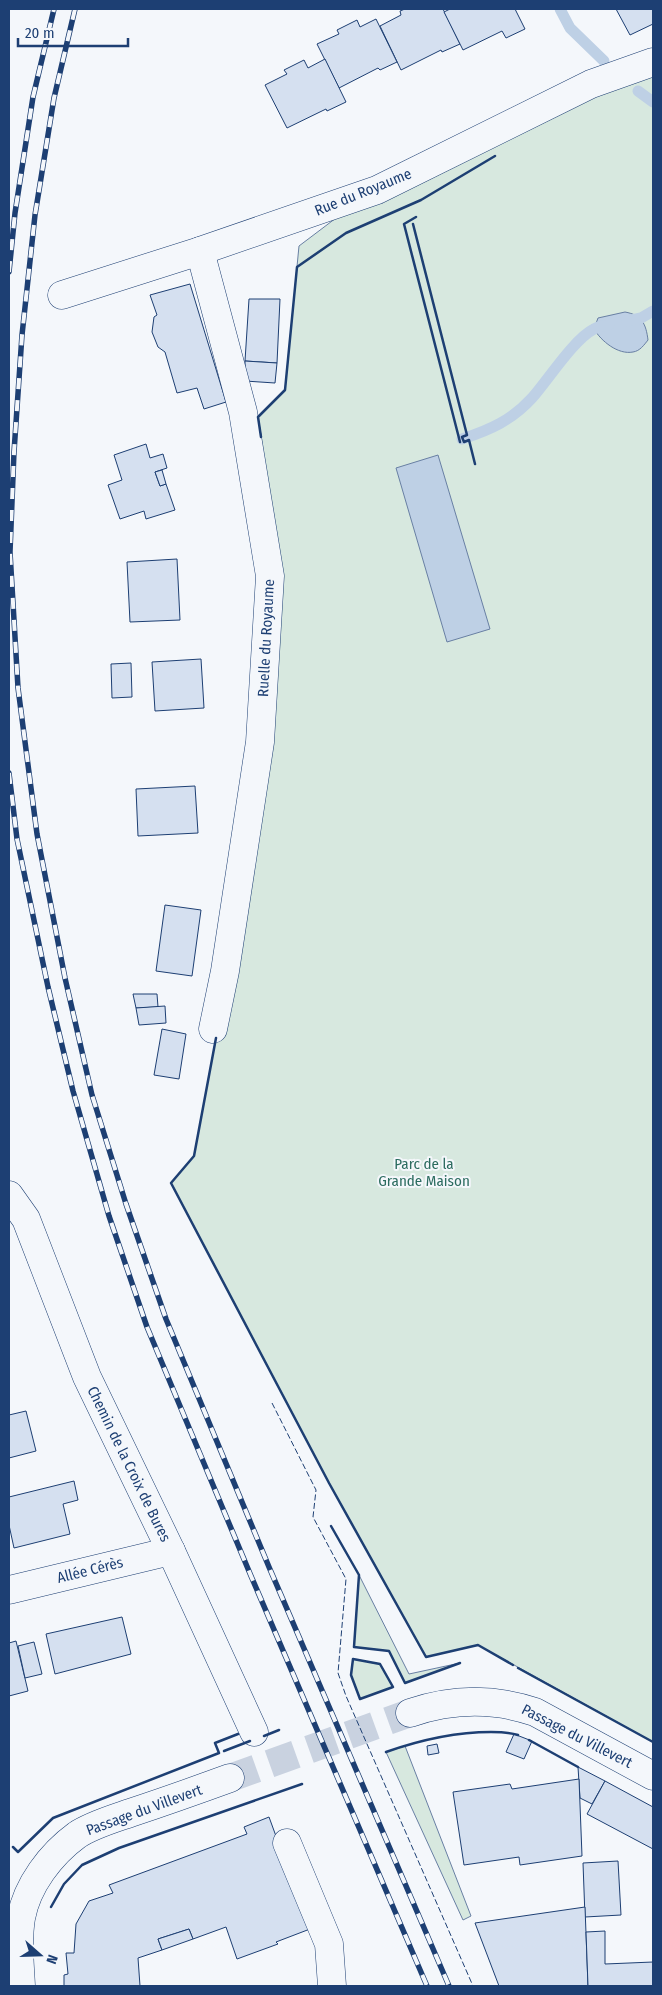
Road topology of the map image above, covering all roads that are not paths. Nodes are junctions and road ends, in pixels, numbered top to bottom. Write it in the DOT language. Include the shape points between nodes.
graph roads {
  1 [pos="653,62"];
  2 [pos="200,251"];
  3 [pos="62,295"];
  4 [pos="213,1029"];
  5 [pos="9,1195"];
  6 [pos="171,1551"];
  7 [pos="9,1590"];
  8 [pos="410,1712"];
  9 [pos="254,1732"];
  10 [pos="653,1776"];
  11 [pos="230,1778"];
  12 [pos="287,1843"];
  13 [pos="21,1986"];
  14 [pos="332,1986"];
  1 -- 2 [label="street, Rue du Royaume" via="591,84 377,190"];
  2 -- 3 [label="street, Rue du Royaume"];
  2 -- 4 [label="street, Ruelle du Royaume" via="243,412 270,576 260,742"];
  5 -- 6 [label="street, Chemin de la Croix de Bures" via="26,1219 87,1377"];
  6 -- 7 [label="street, Allée Cérès"];
  6 -- 9 [label="street, Chemin de la Croix de Bures"];
  8 -- 10 [label="street, Passage du Villevert" via="448,1703 517,1706 535,1712"];
  11 -- 13 [label="street, Passage du Villevert" via="113,1819 79,1834 58,1851 30,1891 21,1917 18,1946"];
  12 -- 14 [label="street" via="329,1944"];
}
